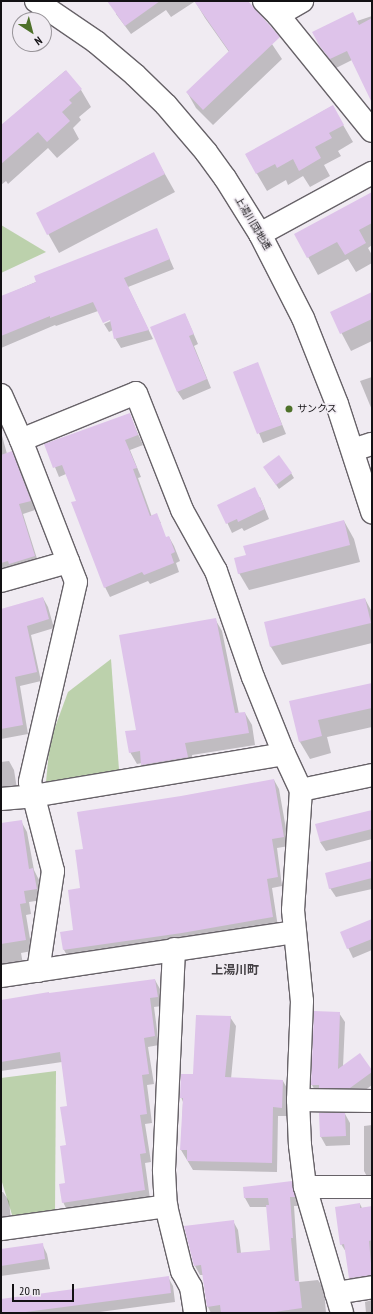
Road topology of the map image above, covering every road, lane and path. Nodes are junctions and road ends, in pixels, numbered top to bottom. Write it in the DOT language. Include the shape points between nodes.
graph roads {
  1 [pos="302,1"];
  2 [pos="49,4"];
  3 [pos="271,8"];
  4 [pos="368,119"];
  5 [pos="372,173"];
  6 [pos="260,234"];
  7 [pos="1,395"];
  8 [pos="14,439"];
  9 [pos="363,447"];
  10 [pos="372,512"];
  11 [pos="68,562"];
  12 [pos="1,581"];
  13 [pos="284,754"];
  14 [pos="372,775"];
  15 [pos="301,790"];
  16 [pos="33,796"];
  17 [pos="1,799"];
  18 [pos="295,932"];
  19 [pos="174,950"];
  20 [pos="38,971"];
  21 [pos="1,976"];
  22 [pos="298,1100"];
  23 [pos="372,1101"];
  24 [pos="305,1187"];
  25 [pos="372,1187"];
  26 [pos="166,1206"];
  27 [pos="1,1229"];
  28 [pos="372,1287"];
  29 [pos="339,1303"];
  30 [pos="195,1313"];
  1 -- 3 [label="street"];
  2 -- 6 [label="street, 上湯川団地通" via="135,75 166,105 206,152"];
  3 -- 4 [label="street"];
  5 -- 6 [label="street"];
  6 -- 9 [label="street, 上湯川団地通" via="284,278"];
  7 -- 8 [label="street"];
  8 -- 11 [label="street"];
  8 -- 13 [label="street" via="136,393 182,510 216,571 252,677"];
  9 -- 10 [label="street, 上湯川団地通"];
  11 -- 12 [label="street"];
  11 -- 16 [label="street" via="76,582 30,782"];
  13 -- 15 [label="street"];
  13 -- 16 [label="street"];
  14 -- 15 [label="street"];
  15 -- 18 [label="street" via="293,910"];
  16 -- 17 [label="street"];
  16 -- 20 [label="street" via="53,871"];
  18 -- 19 [label="street"];
  18 -- 22 [label="street" via="302,1001"];
  19 -- 20 [label="street"];
  19 -- 26 [label="street" via="164,1171"];
  20 -- 21 [label="street"];
  22 -- 23 [label="street"];
  22 -- 24 [label="street"];
  24 -- 25 [label="street"];
  24 -- 29 [label="street"];
  26 -- 27 [label="street"];
  26 -- 30 [label="street" via="182,1271 191,1287"];
  28 -- 29 [label="street"];
}
